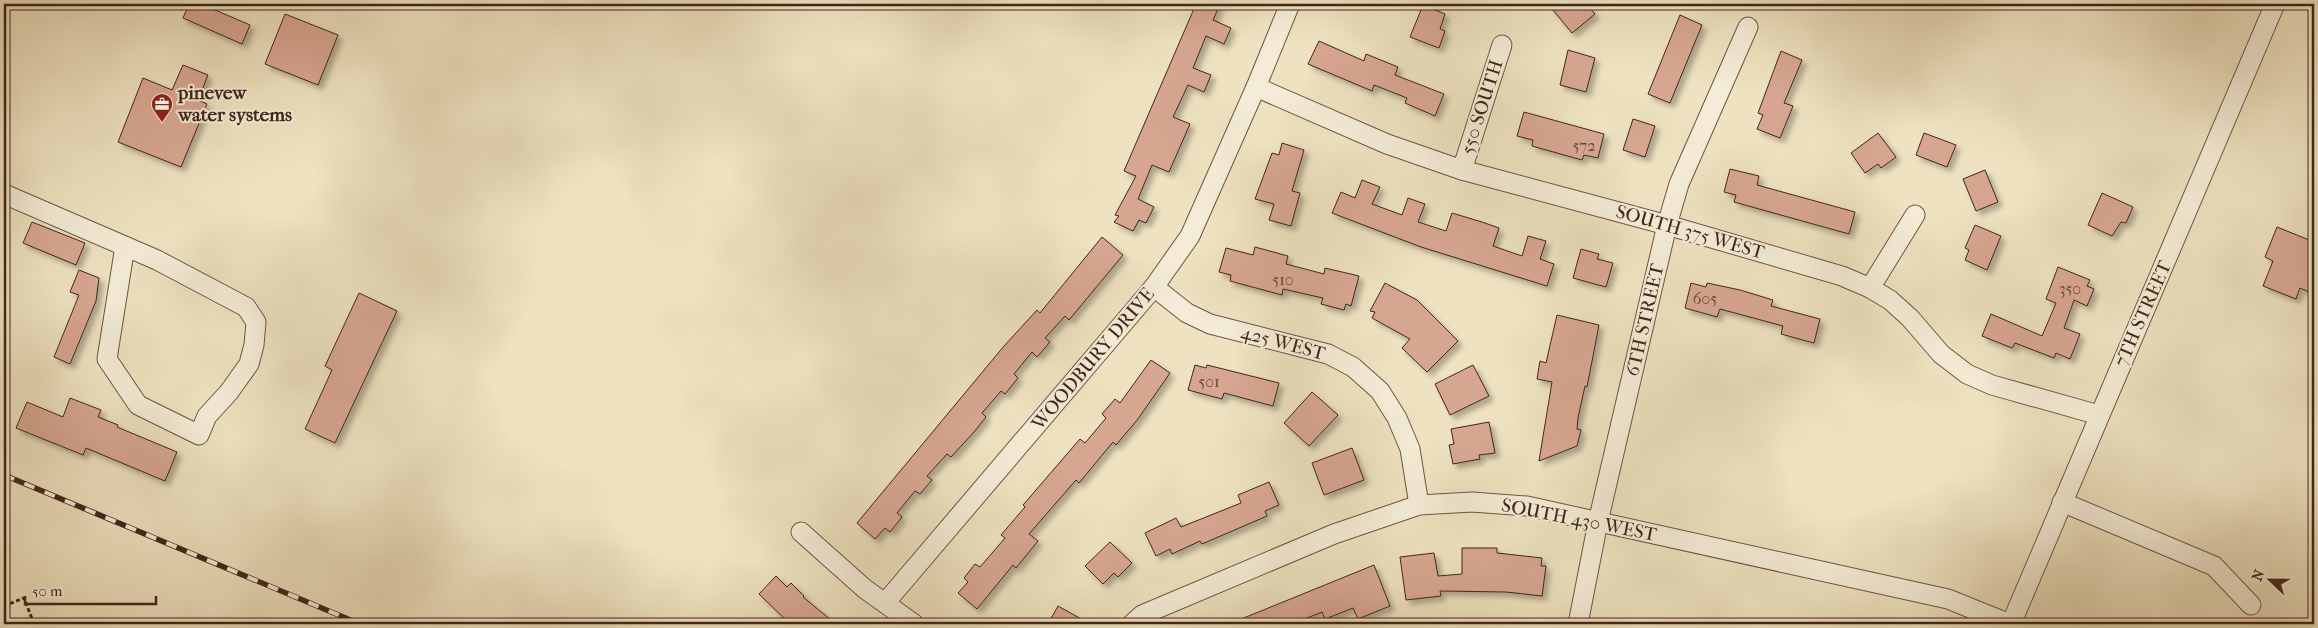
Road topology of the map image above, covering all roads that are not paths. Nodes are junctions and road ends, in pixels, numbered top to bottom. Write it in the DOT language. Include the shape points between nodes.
graph roads {
  1 [pos="1290,4"];
  2 [pos="2275,4"];
  3 [pos="1748,27"];
  4 [pos="1502,45"];
  5 [pos="1256,87"];
  6 [pos="1462,170"];
  7 [pos="4,194"];
  8 [pos="1915,215"];
  9 [pos="1667,225"];
  10 [pos="125,246"];
  11 [pos="1154,287"];
  12 [pos="1870,288"];
  13 [pos="2099,415"];
  14 [pos="2062,502"];
  15 [pos="1419,505"];
  16 [pos="1598,522"];
  17 [pos="801,532"];
  18 [pos="885,603"];
  19 [pos="2251,605"];
  20 [pos="914,624"];
  21 [pos="1132,624"];
  22 [pos="1578,624"];
  23 [pos="2010,624"];
  1 -- 5 [label="street, WOODBURY DRIVE"];
  2 -- 13 [label="street, 7TH STREET"];
  3 -- 9 [label="street, 6TH STREET" via="1679,184"];
  4 -- 6 [label="street, 550 SOUTH"];
  5 -- 6 [label="street, SOUTH 375 WEST" via="1387,144"];
  5 -- 11 [label="street, WOODBURY DRIVE" via="1190,236"];
  6 -- 9 [label="street, SOUTH 375 WEST"];
  7 -- 10 [label="street"];
  8 -- 12 [label="street"];
  9 -- 12 [label="street, SOUTH 375 WEST" via="1842,276"];
  9 -- 16 [label="street, 6TH STREET"];
  10 -- 10 [label="street" via="246,307 256,322 249,364 207,416 199,435 138,405 107,359"];
  11 -- 15 [label="street, 425 WEST" via="1187,313 1210,324 1328,354 1352,367 1380,391 1397,418 1410,449"];
  11 -- 18 [label="street, WOODBURY DRIVE"];
  12 -- 13 [label="street, SOUTH 375 WEST" via="1910,318 1940,354 1968,374 1992,385"];
  13 -- 14 [label="street, 7TH STREET"];
  14 -- 19 [label="street" via="2214,566"];
  14 -- 23 [label="street, 7TH STREET"];
  15 -- 16 [label="street, SOUTH 430 WEST" via="1472,502 1527,506"];
  15 -- 21 [label="street, SOUTH 430 WEST" via="1334,534 1142,615"];
  16 -- 22 [label="street, 6TH STREET"];
  16 -- 23 [label="street, SOUTH 430 WEST" via="1948,598"];
  17 -- 18 [label="street"];
  18 -- 20 [label="street"];
}
